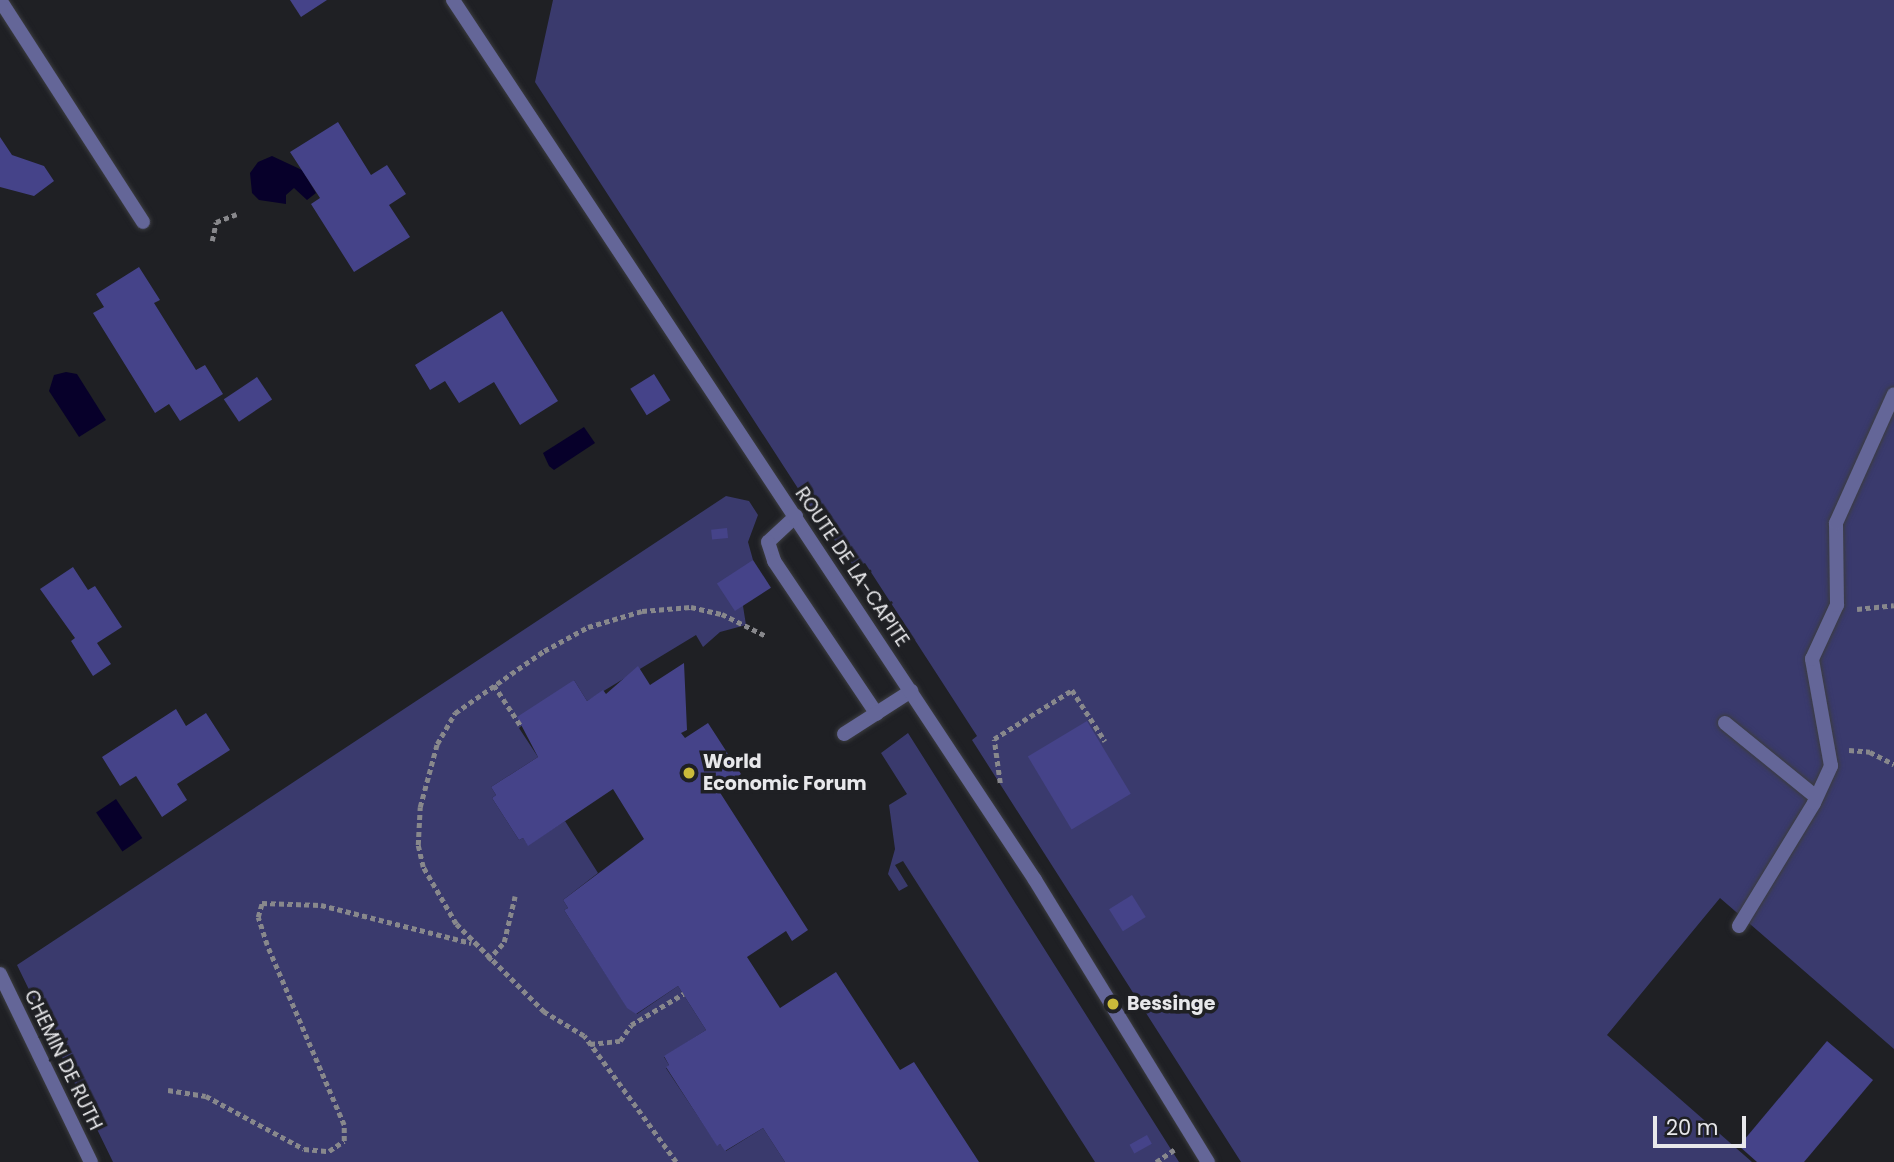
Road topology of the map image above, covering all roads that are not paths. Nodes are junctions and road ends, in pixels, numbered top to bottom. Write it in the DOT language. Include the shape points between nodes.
graph roads {
  1 [pos="0,0"];
  2 [pos="453,0"];
  3 [pos="143,222"];
  4 [pos="1894,394"];
  5 [pos="796,516"];
  6 [pos="911,691"];
  7 [pos="877,714"];
  8 [pos="1725,723"];
  9 [pos="844,734"];
  10 [pos="1816,797"];
  11 [pos="1739,926"];
  12 [pos="0,974"];
  13 [pos="91,1162"];
  14 [pos="1208,1162"];
  1 -- 3 [label="street"];
  2 -- 5 [label="street, ROUTE DE LA-CAPITE" via="686,358"];
  4 -- 10 [label="street" via="1833,534 1839,580 1835,613 1811,660 1831,759"];
  5 -- 6 [label="street, ROUTE DE LA-CAPITE"];
  5 -- 7 [label="street" via="768,542 774,561"];
  6 -- 7 [label="street"];
  6 -- 14 [label="street, ROUTE DE LA-CAPITE"];
  7 -- 9 [label="street"];
  8 -- 10 [label="street"];
  10 -- 11 [label="street"];
  12 -- 13 [label="street, CHEMIN DE RUTH"];
}
